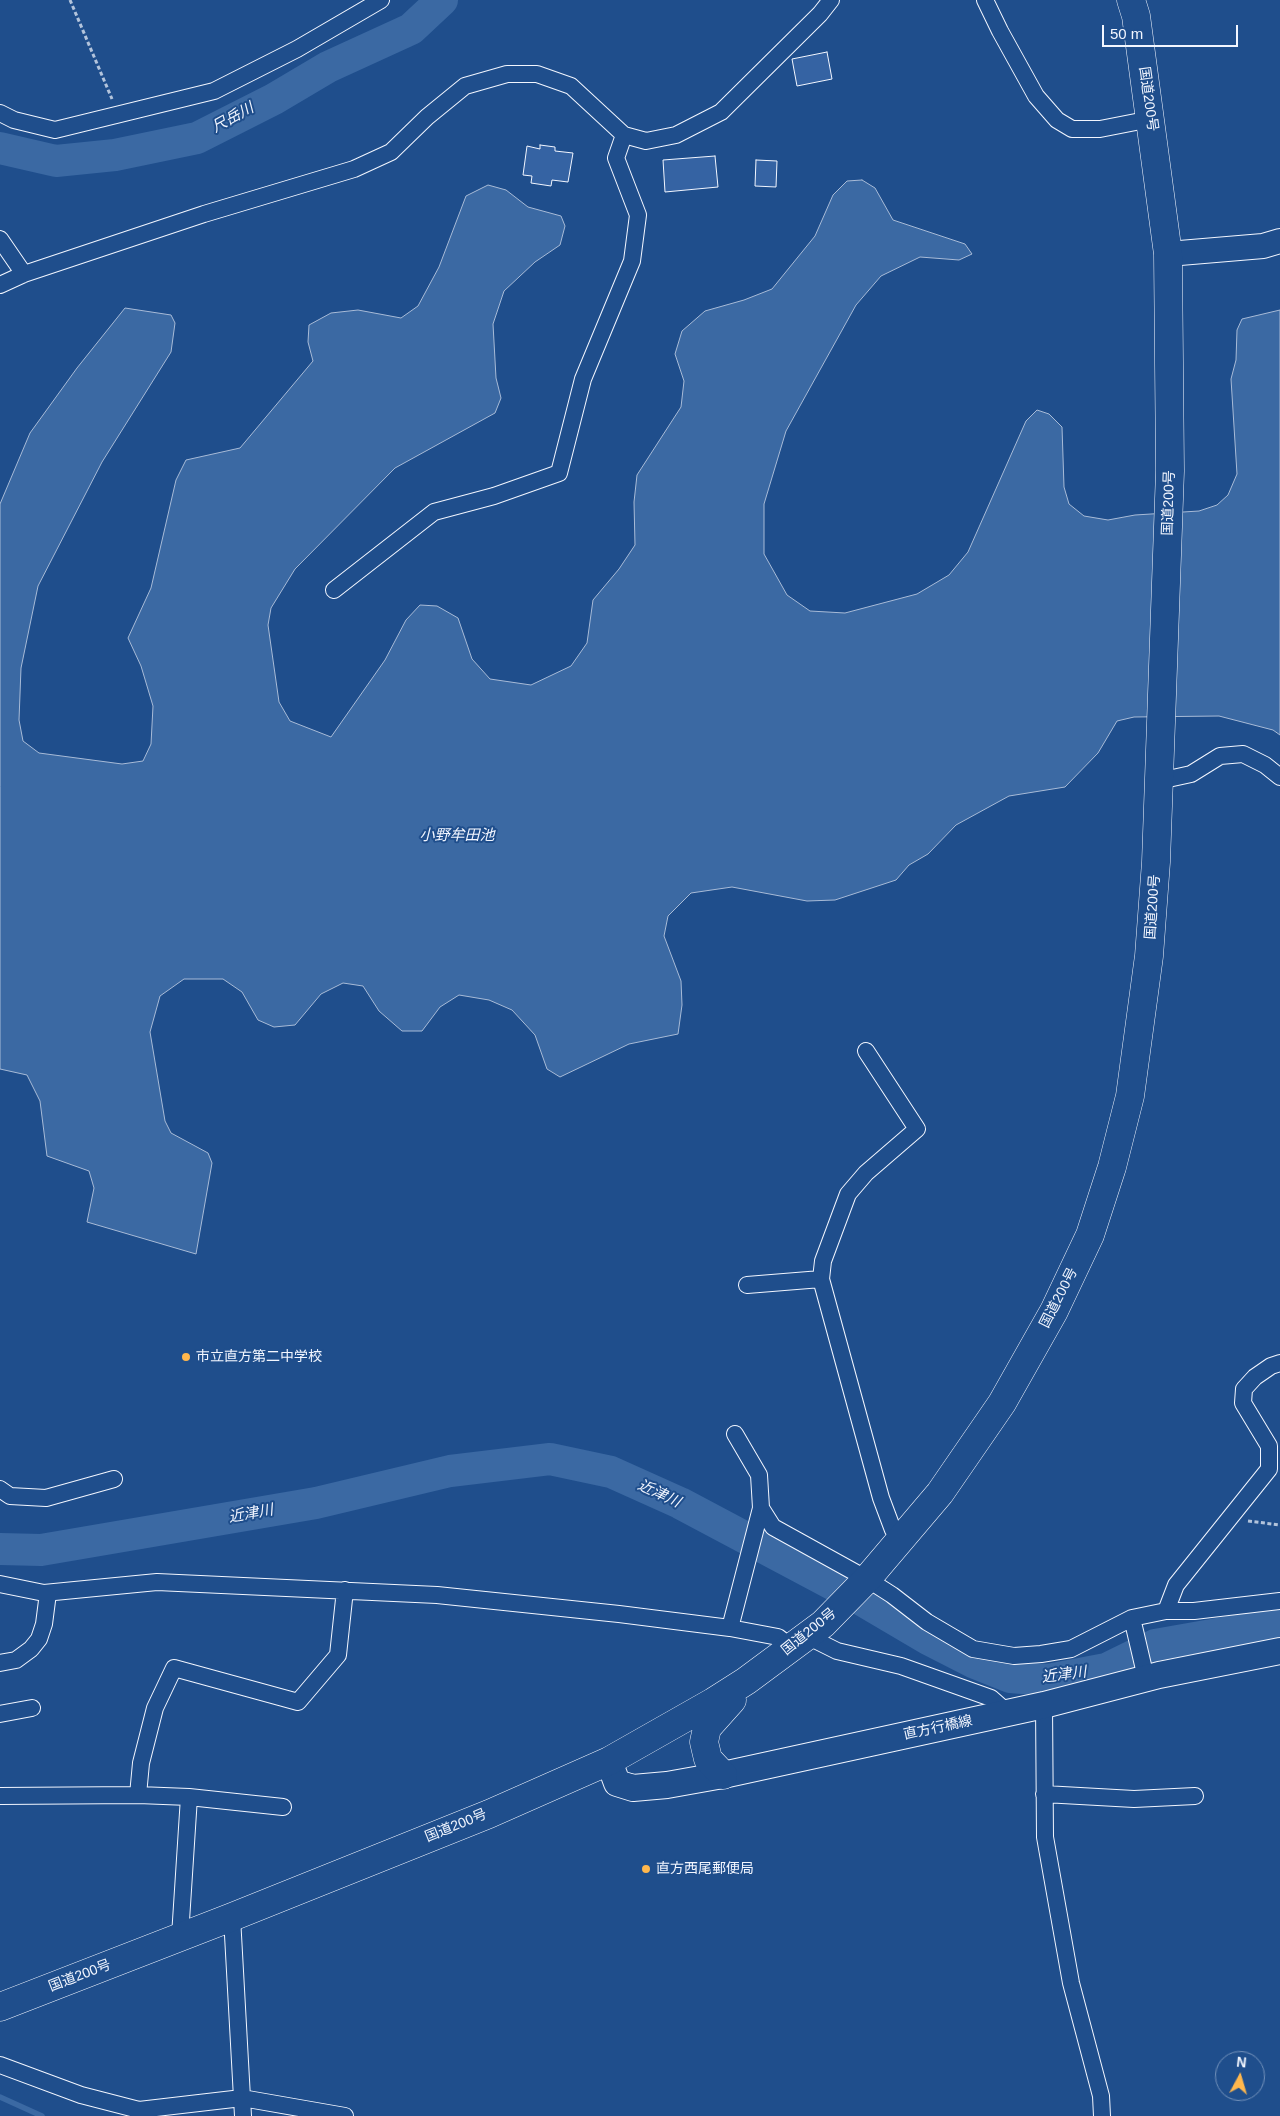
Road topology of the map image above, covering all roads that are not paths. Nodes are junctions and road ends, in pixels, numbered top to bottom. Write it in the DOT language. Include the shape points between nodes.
graph roads {
  1 [pos="382,0"];
  2 [pos="831,0"];
  3 [pos="985,0"];
  4 [pos="1131,0"];
  5 [pos="0,113"];
  6 [pos="1151,119"];
  7 [pos="624,135"];
  8 [pos="0,239"];
  9 [pos="1280,241"];
  10 [pos="1168,254"];
  11 [pos="24,274"];
  12 [pos="0,285"];
  13 [pos="334,590"];
  14 [pos="1159,772"];
  15 [pos="1280,777"];
  16 [pos="866,1051"];
  17 [pos="821,1279"];
  18 [pos="747,1285"];
  19 [pos="1280,1363"];
  20 [pos="735,1434"];
  21 [pos="114,1479"];
  22 [pos="0,1489"];
  23 [pos="759,1516"];
  24 [pos="905,1535"];
  25 [pos="867,1579"];
  26 [pos="0,1584"];
  27 [pos="346,1590"];
  28 [pos="48,1593"];
  29 [pos="1280,1601"];
  30 [pos="1166,1611"];
  31 [pos="1133,1622"];
  32 [pos="730,1628"];
  33 [pos="807,1635"];
  34 [pos="1280,1651"];
  35 [pos="0,1664"];
  36 [pos="1144,1671"];
  37 [pos="746,1681"];
  38 [pos="1044,1705"];
  39 [pos="32,1708"];
  40 [pos="1008,1713"];
  41 [pos="0,1714"];
  42 [pos="609,1761"];
  43 [pos="722,1775"];
  44 [pos="1044,1794"];
  45 [pos="138,1795"];
  46 [pos="0,1796"];
  47 [pos="1195,1796"];
  48 [pos="189,1797"];
  49 [pos="283,1808"];
  50 [pos="232,1917"];
  51 [pos="180,1936"];
  52 [pos="0,2007"];
  53 [pos="0,2065"];
  54 [pos="242,2098"];
  55 [pos="242,2116"];
  56 [pos="345,2116"];
  57 [pos="1102,2116"];
  1 -- 5 [label="street" via="298,50 214,91 55,130 14,120"];
  2 -- 7 [label="street" via="721,112 676,135 646,141"];
  3 -- 6 [label="street" via="1036,96 1057,120 1072,129 1100,129"];
  4 -- 6 [label="highway, 国道200号"];
  6 -- 10 [label="highway, 国道200号"];
  7 -- 11 [label="street" via="571,86 537,74 507,74 465,86 427,116 391,152 354,169 204,214"];
  7 -- 13 [label="street" via="616,158 638,215 632,261 583,379 560,473 434,512"];
  8 -- 11 [label="street"];
  9 -- 10 [label="street" via="1262,246"];
  10 -- 14 [label="highway, 国道200号" via="1170,472"];
  11 -- 12 [label="street"];
  14 -- 15 [label="street" via="1191,774 1220,756 1243,754"];
  14 -- 24 [label="highway, 国道200号" via="1149,956 1130,1096 1090,1236 1054,1311 1002,1402 940,1494"];
  16 -- 17 [label="street" via="917,1129 866,1173 848,1194 823,1261"];
  17 -- 18 [label="street"];
  17 -- 24 [label="street" via="881,1498 893,1530"];
  19 -- 30 [label="street" via="1254,1377 1244,1389 1243,1403 1269,1446 1269,1469 1176,1585"];
  20 -- 23 [label="street" via="759,1475"];
  21 -- 22 [label="street" via="46,1498 10,1496"];
  23 -- 25 [label="street"];
  23 -- 32 [label="street"];
  24 -- 25 [label="highway, 国道200号"];
  25 -- 31 [label="street" via="927,1622 973,1649 992,1654 1014,1656 1071,1649"];
  25 -- 33 [label="highway, 国道200号"];
  26 -- 28 [label="street"];
  27 -- 28 [label="street" via="157,1582"];
  27 -- 32 [label="street" via="437,1595"];
  27 -- 45 [label="street" via="338,1656 298,1702 174,1668 155,1708 141,1763"];
  28 -- 35 [label="street" via="39,1639 16,1660"];
  29 -- 30 [label="street"];
  30 -- 31 [label="street"];
  31 -- 36 [label="street"];
  32 -- 33 [label="street" via="778,1637"];
  33 -- 37 [label="highway, 国道200号"];
  33 -- 40 [label="street" via="837,1651 901,1666 991,1698"];
  34 -- 36 [label="main road, 直方行橋線"];
  36 -- 38 [label="main road, 直方行橋線"];
  37 -- 42 [label="highway, 国道200号"];
  37 -- 43 [label="highway" via="707,1728 704,1742 708,1759"];
  38 -- 40 [label="main road, 直方行橋線"];
  38 -- 44 [label="street"];
  39 -- 41 [label="street"];
  40 -- 43 [label="main road, 直方行橋線"];
  42 -- 43 [label="main road, 直方行橋線" via="617,1783 633,1788"];
  42 -- 50 [label="highway, 国道200号" via="489,1814"];
  44 -- 47 [label="street" via="1134,1799"];
  44 -- 57 [label="street" via="1045,1838 1071,1984 1101,2096"];
  45 -- 46 [label="street"];
  45 -- 48 [label="street"];
  48 -- 49 [label="street"];
  48 -- 51 [label="street"];
  50 -- 51 [label="highway, 国道200号"];
  50 -- 54 [label="street"];
  51 -- 52 [label="highway, 国道200号"];
  53 -- 54 [label="street" via="81,2095 139,2110"];
  54 -- 55 [label="street"];
  54 -- 56 [label="street"];
}
